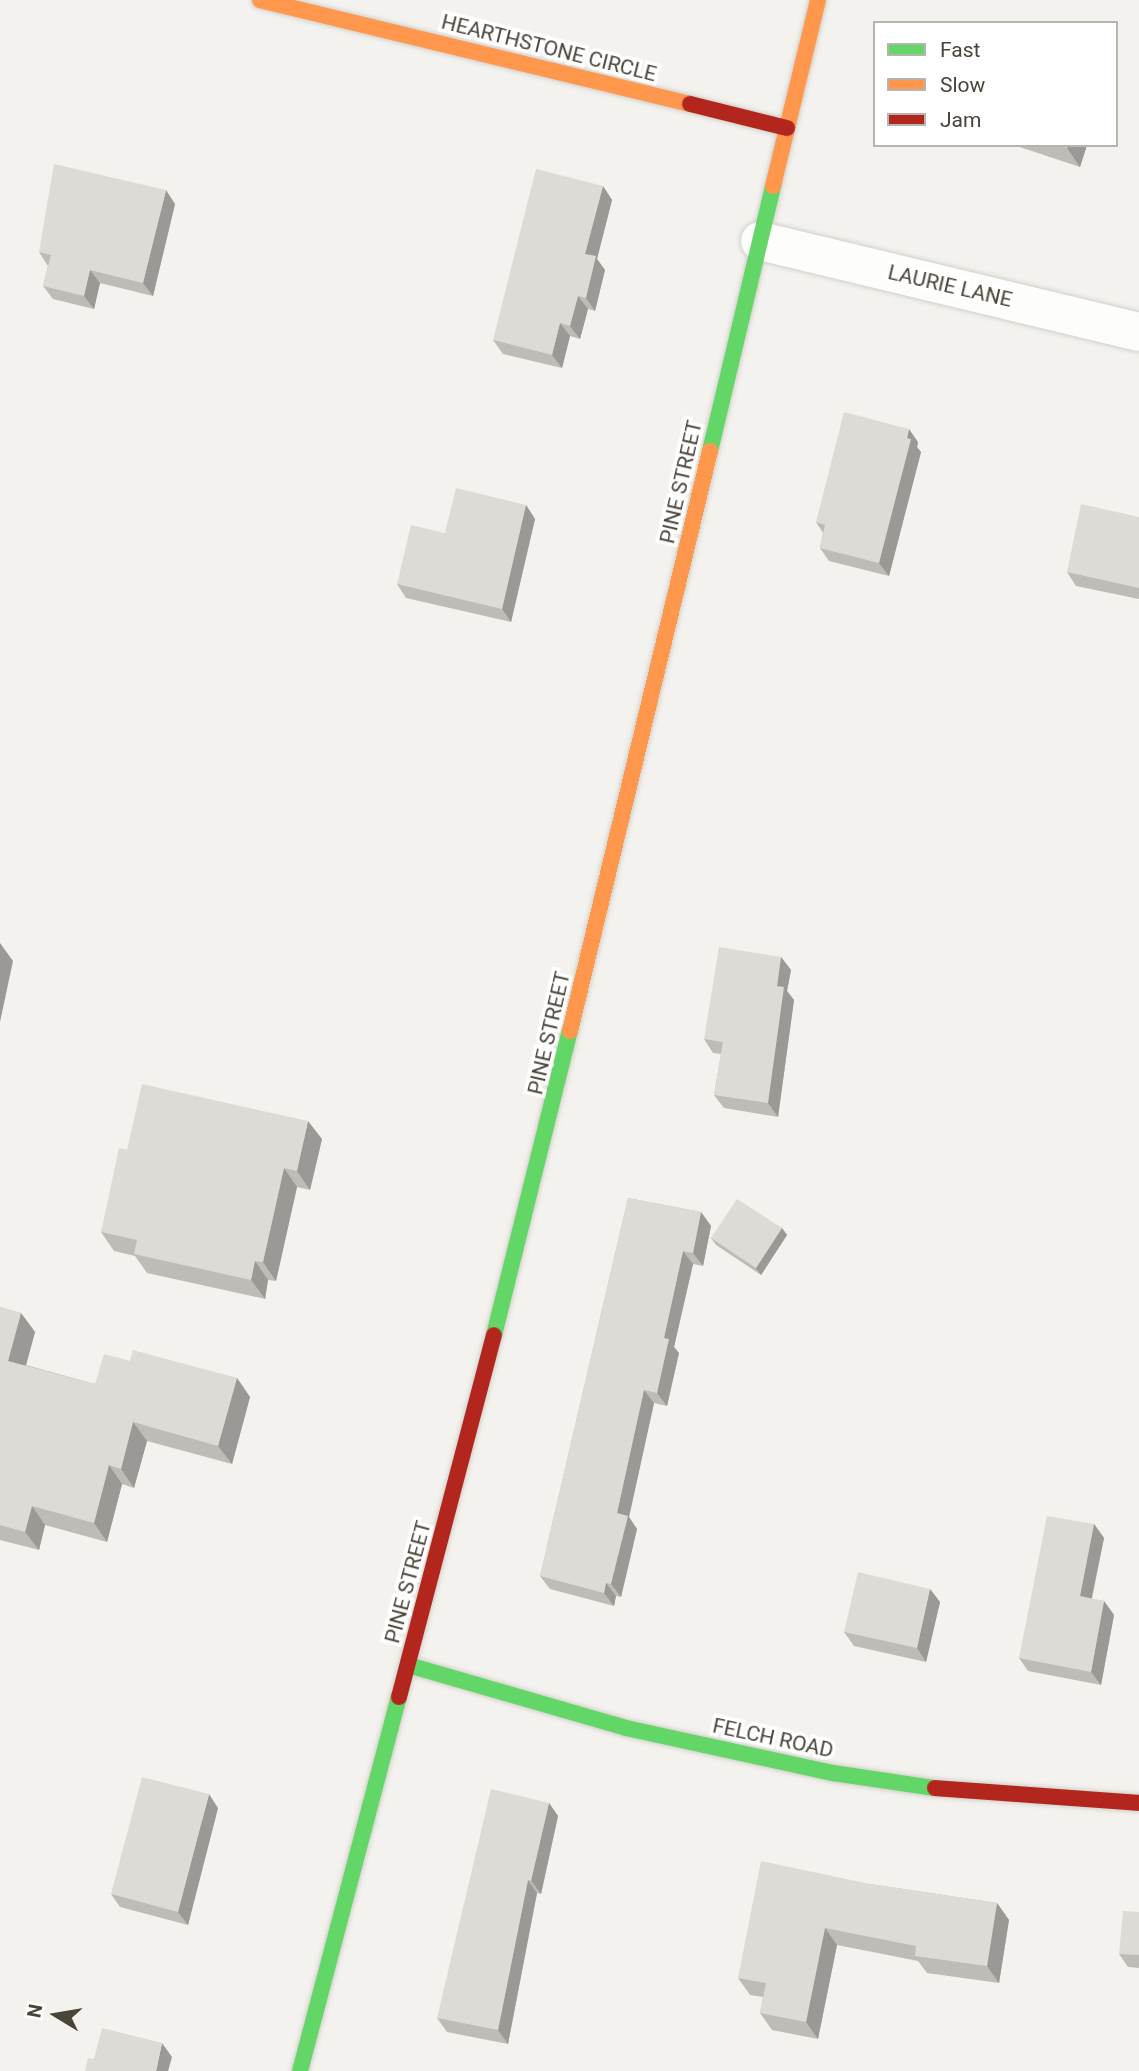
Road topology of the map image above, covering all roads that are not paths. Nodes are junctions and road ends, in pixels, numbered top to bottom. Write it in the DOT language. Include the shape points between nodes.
graph roads {
  1 [pos="260,0"];
  2 [pos="818,0"];
  3 [pos="787,128"];
  4 [pos="760,241"];
  5 [pos="1139,332"];
  6 [pos="408,1665"];
  7 [pos="1139,1804"];
  8 [pos="300,2071"];
  1 -- 3 [label="main road, HEARTHSTONE CIRCLE"];
  2 -- 3 [label="main road, PINE STREET"];
  3 -- 4 [label="main road, PINE STREET"];
  4 -- 5 [label="street, LAURIE LANE"];
  4 -- 6 [label="main road, PINE STREET" via="529,1203"];
  6 -- 7 [label="main road, FELCH ROAD" via="626,1728 833,1773 973,1793"];
  6 -- 8 [label="main road, PINE STREET"];
}
